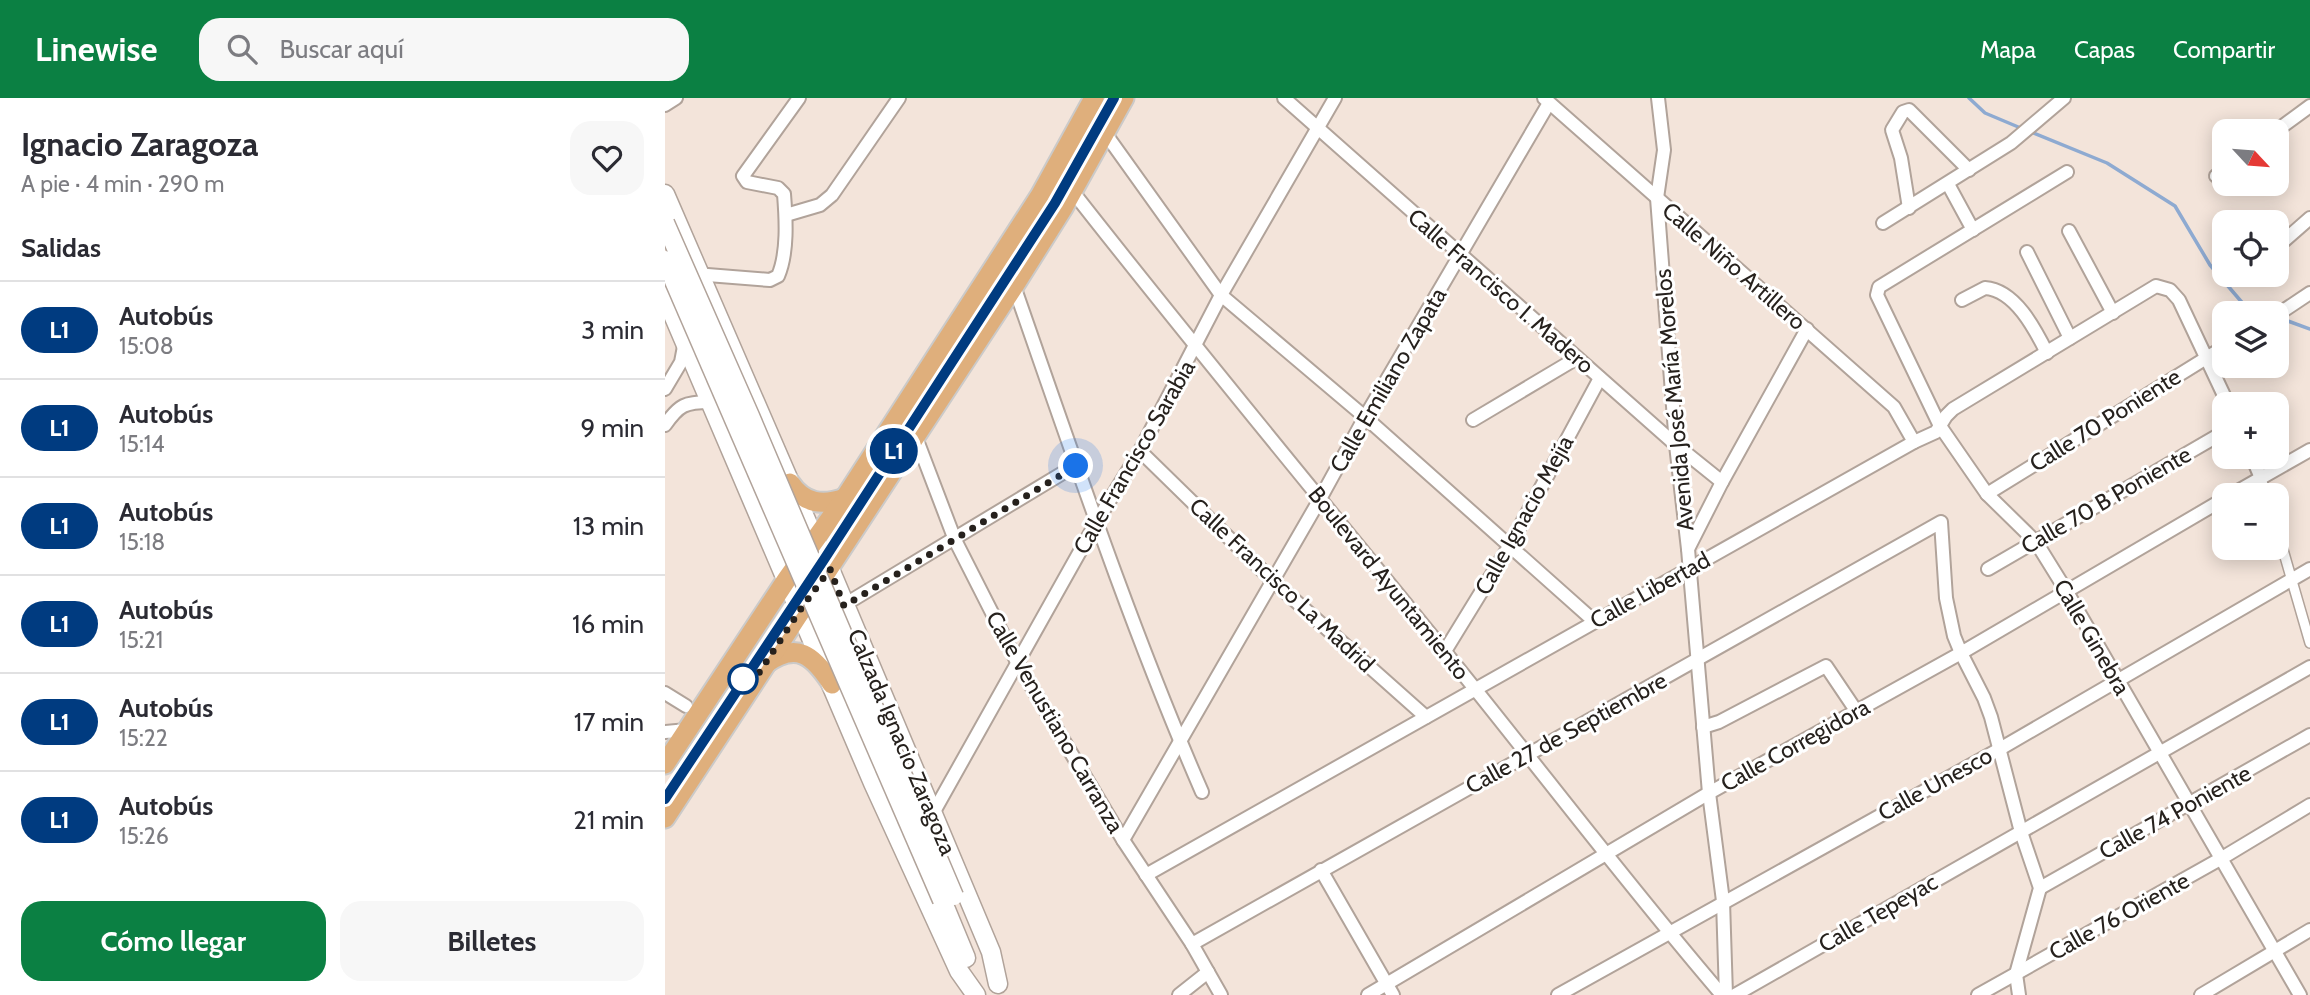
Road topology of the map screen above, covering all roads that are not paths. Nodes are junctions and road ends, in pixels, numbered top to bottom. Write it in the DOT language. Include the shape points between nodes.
graph roads {
  1 [pos="676,98"];
  2 [pos="799,98"];
  3 [pos="899,98"];
  4 [pos="1094,98"];
  5 [pos="1124,98"];
  6 [pos="1284,98"];
  7 [pos="1335,98"];
  8 [pos="1658,98"];
  9 [pos="2064,98"];
  10 [pos="1546,100"];
  11 [pos="665,105"];
  12 [pos="2310,106"];
  13 [pos="2289,121"];
  14 [pos="1317,129"];
  15 [pos="1104,133"];
  16 [pos="1969,170"];
  17 [pos="2067,172"];
  18 [pos="1049,178"];
  19 [pos="1948,184"];
  20 [pos="1073,192"];
  21 [pos="665,194"];
  22 [pos="1657,198"];
  23 [pos="1909,208"];
  24 [pos="786,215"];
  25 [pos="2310,218"];
  26 [pos="665,223"];
  27 [pos="1883,223"];
  28 [pos="1973,230"];
  29 [pos="2069,231"];
  30 [pos="2289,236"];
  31 [pos="2027,252"];
  32 [pos="1460,255"];
  33 [pos="665,260"];
  34 [pos="699,273"];
  35 [pos="665,279"];
  36 [pos="1014,286"];
  37 [pos="2310,293"];
  38 [pos="1221,295"];
  39 [pos="665,296"];
  40 [pos="710,298"];
  41 [pos="1962,300"];
  42 [pos="2289,308"];
  43 [pos="2113,313"];
  44 [pos="676,322"];
  45 [pos="1807,329"];
  46 [pos="2070,338"];
  47 [pos="728,339"];
  48 [pos="685,341"];
  49 [pos="1195,348"];
  50 [pos="2047,353"];
  51 [pos="2212,354"];
  52 [pos="1577,358"];
  53 [pos="2205,358"];
  54 [pos="1600,378"];
  55 [pos="665,389"];
  56 [pos="2222,392"];
  57 [pos="709,402"];
  58 [pos="1365,417"];
  59 [pos="1473,420"];
  60 [pos="665,425"];
  61 [pos="1940,426"];
  62 [pos="915,435"];
  63 [pos="2212,439"];
  64 [pos="1913,442"];
  65 [pos="1676,446"];
  66 [pos="2310,450"];
  67 [pos="1140,451"];
  68 [pos="783,465"];
  69 [pos="1076,466"];
  70 [pos="2257,469"];
  71 [pos="2261,478"];
  72 [pos="1722,482"];
  73 [pos="790,483"];
  74 [pos="2252,483"];
  75 [pos="2262,483"];
  76 [pos="747,490"];
  77 [pos="1987,494"];
  78 [pos="845,498"];
  79 [pos="1320,499"];
  80 [pos="2212,506"];
  81 [pos="1097,521"];
  82 [pos="814,538"];
  83 [pos="955,540"];
  84 [pos="2036,542"];
  85 [pos="1510,545"];
  86 [pos="1688,549"];
  87 [pos="2286,560"];
  88 [pos="1690,568"];
  89 [pos="830,569"];
  90 [pos="1988,569"];
  91 [pos="2310,569"];
  92 [pos="787,579"];
  93 [pos="2292,579"];
  94 [pos="1273,581"];
  95 [pos="2067,592"];
  96 [pos="844,606"];
  97 [pos="800,610"];
  98 [pos="1594,621"];
  99 [pos="2310,642"];
  100 [pos="1445,652"];
  101 [pos="1961,653"];
  102 [pos="1697,662"];
  103 [pos="764,664"];
  104 [pos="1018,664"];
  105 [pos="2310,667"];
  106 [pos="2117,681"];
  107 [pos="832,684"];
  108 [pos="1474,688"];
  109 [pos="665,693"];
  110 [pos="686,706"];
  111 [pos="1857,712"];
  112 [pos="889,713"];
  113 [pos="1426,717"];
  114 [pos="1703,727"];
  115 [pos="849,728"];
  116 [pos="687,730"];
  117 [pos="665,733"];
  118 [pos="2310,735"];
  119 [pos="1181,743"];
  120 [pos="1998,750"];
  121 [pos="2158,752"];
  122 [pos="1527,754"];
  123 [pos="665,764"];
  124 [pos="1202,792"];
  125 [pos="1709,793"];
  126 [pos="2191,804"];
  127 [pos="2310,805"];
  128 [pos="932,815"];
  129 [pos="665,818"];
  130 [pos="2021,832"];
  131 [pos="1123,841"];
  132 [pos="1605,853"];
  133 [pos="2222,858"];
  134 [pos="1321,870"];
  135 [pos="1146,875"];
  136 [pos="2040,888"];
  137 [pos="948,898"];
  138 [pos="1723,901"];
  139 [pos="2310,930"];
  140 [pos="1668,933"];
  141 [pos="1192,944"];
  142 [pos="2274,951"];
  143 [pos="1208,972"];
  144 [pos="2016,974"];
  145 [pos="1001,989"];
  146 [pos="1390,990"];
  147 [pos="976,995"];
  148 [pos="1179,995"];
  149 [pos="1221,995"];
  150 [pos="1368,995"];
  151 [pos="1558,995"];
  152 [pos="1724,995"];
  153 [pos="1735,995"];
  154 [pos="1978,995"];
  155 [pos="2019,995"];
  156 [pos="2201,995"];
  157 [pos="2300,995"];
  1 -- 11 [label="street"];
  2 -- 24 [label="street" via="743,176 747,182 782,190"];
  3 -- 24 [label="street" via="832,195 820,205"];
  4 -- 18 [label="main road"];
  5 -- 15 [label="main road"];
  6 -- 14 [label="street, Calle Francisco I. Madero"];
  7 -- 14 [label="street, Calle Francisco Sarabia"];
  8 -- 22 [label="street, Avenida José María Morelos" via="1664,150"];
  9 -- 16 [label="street" via="2011,143"];
  10 -- 22 [label="street, Calle Niño Artillero"];
  10 -- 32 [label="street, Calle Emiliano Zapata"];
  12 -- 13 [label="street"];
  14 -- 32 [label="street, Calle Francisco I. Madero"];
  14 -- 38 [label="street, Calle Francisco Sarabia"];
  15 -- 20 [label="main road"];
  15 -- 38 [label="street"];
  16 -- 19 [label="street"];
  16 -- 23 [label="street" via="1909,110 1903,112 1892,130"];
  17 -- 28 [label="street"];
  18 -- 20 [label="street, Boulevard Ayuntamiento"];
  18 -- 78 [label="main road"];
  19 -- 23 [label="street"];
  19 -- 28 [label="street"];
  20 -- 36 [label="main road"];
  20 -- 49 [label="street, Boulevard Ayuntamiento"];
  21 -- 34 [label="main road, Calzada Ignacio Zaragoza"];
  22 -- 45 [label="street, Calle Niño Artillero"];
  22 -- 65 [label="street, Avenida José María Morelos"];
  23 -- 27 [label="street"];
  24 -- 34 [label="street" via="778,276"];
  25 -- 30 [label="street"];
  26 -- 137 [label="main road, Calzada Ignacio Zaragoza, bridge" via="763,446"];
  28 -- 61 [label="street, Calle Ginebra" via="1879,287 1877,295"];
  29 -- 43 [label="street"];
  31 -- 46 [label="street"];
  32 -- 52 [label="street, Calle Francisco I. Madero"];
  32 -- 58 [label="street, Calle Emiliano Zapata"];
  33 -- 137 [label="main road, Calzada Ignacio Zaragoza, bridge"];
  34 -- 35 [label="street"];
  34 -- 40 [label="main road, Calzada Ignacio Zaragoza"];
  36 -- 62 [label="main road"];
  36 -- 69 [label="street"];
  37 -- 42 [label="street"];
  38 -- 49 [label="street, Calle Francisco Sarabia"];
  38 -- 58 [label="street"];
  39 -- 44 [label="main road, Calzada Ignacio Zaragoza"];
  40 -- 44 [label="main road" via="696,323"];
  40 -- 47 [label="main road, Calzada Ignacio Zaragoza"];
  41 -- 50 [label="street" via="1985,288 1998,290 2019,309"];
  43 -- 46 [label="street, Calle Libertad"];
  43 -- 53 [label="street, Calle Libertad" via="2156,286 2171,290"];
  44 -- 48 [label="main road, Calzada Ignacio Zaragoza"];
  45 -- 64 [label="street, Calle Niño Artillero" via="1894,407"];
  45 -- 72 [label="street"];
  46 -- 50 [label="street, Calle Libertad"];
  47 -- 48 [label="main road" via="698,328"];
  47 -- 68 [label="main road, Calzada Ignacio Zaragoza"];
  48 -- 55 [label="street" via="681,362"];
  48 -- 57 [label="main road, Calzada Ignacio Zaragoza"];
  49 -- 67 [label="street, Calle Francisco Sarabia"];
  49 -- 79 [label="street, Boulevard Ayuntamiento"];
  50 -- 61 [label="street, Calle Libertad" via="1953,409"];
  51 -- 53 [label="street, Calle 70 Poniente"];
  52 -- 54 [label="street, Calle Francisco I. Madero"];
  52 -- 59 [label="street"];
  53 -- 56 [label="street"];
  53 -- 77 [label="street, Calle 70 Poniente"];
  54 -- 65 [label="street, Calle Francisco I. Madero"];
  54 -- 85 [label="street, Calle Ignacio Mejía"];
  57 -- 60 [label="street" via="681,406"];
  57 -- 76 [label="main road, Calzada Ignacio Zaragoza"];
  58 -- 79 [label="street, Calle Emiliano Zapata"];
  58 -- 85 [label="street"];
  61 -- 64 [label="street, Calle Libertad"];
  61 -- 77 [label="street, Calle Ginebra"];
  62 -- 83 [label="street, Calle Venustiano Carranza"];
  62 -- 89 [label="main road"];
  63 -- 84 [label="street, Calle 70 B Poniente"];
  64 -- 88 [label="street, Calle Libertad"];
  65 -- 72 [label="street, Calle Francisco I. Madero"];
  65 -- 86 [label="street, Avenida José María Morelos"];
  66 -- 71 [label="street"];
  67 -- 81 [label="street, Calle Francisco Sarabia"];
  67 -- 94 [label="street, Calle Francisco La Madrid"];
  68 -- 73 [label="main road, Calzada Ignacio Zaragoza"];
  68 -- 76 [label="main road" via="768,490"];
  69 -- 81 [label="street"];
  69 -- 83 [label="street"];
  70 -- 71 [label="street"];
  71 -- 74 [label="street"];
  71 -- 75 [label="street"];
  72 -- 86 [label="street"];
  73 -- 78 [label="main road" via="799,495 815,502"];
  73 -- 82 [label="main road, Calzada Ignacio Zaragoza"];
  76 -- 92 [label="main road, Calzada Ignacio Zaragoza"];
  77 -- 84 [label="street, Calle Ginebra"];
  78 -- 82 [label="main road"];
  79 -- 94 [label="street, Calle Emiliano Zapata"];
  79 -- 100 [label="street, Boulevard Ayuntamiento"];
  80 -- 95 [label="street, Calle Corregidora"];
  81 -- 104 [label="street, Calle Francisco Sarabia"];
  81 -- 119 [label="street"];
  82 -- 89 [label="main road, Calzada Ignacio Zaragoza"];
  82 -- 92 [label="main road"];
  83 -- 96 [label="street"];
  83 -- 104 [label="street, Calle Venustiano Carranza"];
  84 -- 90 [label="street, Calle 70 B Poniente"];
  84 -- 95 [label="street, Calle Ginebra"];
  85 -- 98 [label="street"];
  85 -- 100 [label="street, Calle Ignacio Mejía"];
  86 -- 88 [label="street, Avenida José María Morelos"];
  87 -- 93 [label="street"];
  88 -- 98 [label="street, Calle Libertad"];
  88 -- 102 [label="street, Avenida José María Morelos"];
  89 -- 96 [label="main road, Calzada Ignacio Zaragoza"];
  89 -- 97 [label="main road"];
  91 -- 93 [label="street, Calle Unesco"];
  92 -- 97 [label="main road, Calzada Ignacio Zaragoza"];
  92 -- 116 [label="main road"];
  93 -- 99 [label="street"];
  93 -- 106 [label="street, Calle Unesco"];
  94 -- 113 [label="street, Calle Francisco La Madrid"];
  94 -- 119 [label="street, Calle Emiliano Zapata"];
  95 -- 101 [label="street, Calle Corregidora"];
  95 -- 106 [label="street, Calle Ginebra"];
  96 -- 112 [label="main road, Calzada Ignacio Zaragoza"];
  97 -- 103 [label="main road"];
  97 -- 107 [label="main road, Calzada Ignacio Zaragoza"];
  98 -- 108 [label="street, Calle Libertad"];
  100 -- 108 [label="street, Boulevard Ayuntamiento"];
  101 -- 102 [label="street, Calle 27 de Septiembre" via="1946,598 1941,522"];
  101 -- 111 [label="street, Calle Corregidora"];
  101 -- 120 [label="street" via="1984,698"];
  102 -- 114 [label="street, Avenida José María Morelos"];
  102 -- 122 [label="street, Calle 27 de Septiembre"];
  103 -- 107 [label="main road" via="787,652 805,654 820,665"];
  103 -- 129 [label="main road"];
  104 -- 128 [label="street, Calle Francisco Sarabia"];
  104 -- 131 [label="street, Calle Venustiano Carranza"];
  105 -- 121 [label="street"];
  106 -- 120 [label="street, Calle Unesco"];
  106 -- 121 [label="street, Calle Ginebra"];
  107 -- 115 [label="main road, Calzada Ignacio Zaragoza"];
  108 -- 113 [label="street, Calle Libertad"];
  108 -- 122 [label="street, Boulevard Ayuntamiento"];
  109 -- 110 [label="street"];
  111 -- 114 [label="street" via="1826,666"];
  111 -- 125 [label="street, Calle Corregidora"];
  112 -- 115 [label="main road" via="874,703 858,703 852,709"];
  112 -- 128 [label="main road, Calzada Ignacio Zaragoza"];
  113 -- 135 [label="street, Calle Libertad"];
  114 -- 125 [label="street, Avenida José María Morelos"];
  115 -- 147 [label="main road, Calzada Ignacio Zaragoza" via="959,971"];
  116 -- 117 [label="street"];
  116 -- 123 [label="main road"];
  118 -- 126 [label="street, Calle 74 Poniente"];
  119 -- 124 [label="street"];
  119 -- 131 [label="street, Calle Emiliano Zapata"];
  120 -- 130 [label="street"];
  120 -- 138 [label="street, Calle Unesco"];
  121 -- 126 [label="street, Calle Ginebra"];
  121 -- 130 [label="street, Calle Tepeyac"];
  122 -- 132 [label="street, Boulevard Ayuntamiento"];
  122 -- 134 [label="street, Calle 27 de Septiembre"];
  125 -- 132 [label="street, Calle Corregidora"];
  125 -- 138 [label="street, Avenida José María Morelos"];
  126 -- 133 [label="street, Calle Ginebra"];
  126 -- 136 [label="street, Calle 74 Poniente"];
  127 -- 133 [label="street, Calle 76 Oriente"];
  128 -- 145 [label="main road, Calzada Ignacio Zaragoza" via="991,952"];
  130 -- 136 [label="street"];
  130 -- 153 [label="street, Calle Tepeyac"];
  131 -- 135 [label="street, Calle Venustiano Carranza"];
  132 -- 140 [label="street, Boulevard Ayuntamiento"];
  132 -- 146 [label="street, Calle Corregidora"];
  133 -- 142 [label="street, Calle Ginebra"];
  133 -- 144 [label="street, Calle 76 Oriente"];
  134 -- 141 [label="street, Calle 27 de Septiembre"];
  134 -- 146 [label="street"];
  135 -- 141 [label="street, Calle Venustiano Carranza"];
  136 -- 144 [label="street"];
  137 -- 145 [label="main road, Calzada Ignacio Zaragoza"];
  137 -- 147 [label="main road, Calzada Ignacio Zaragoza"];
  138 -- 140 [label="street, Calle Unesco"];
  138 -- 152 [label="street, Avenida José María Morelos"];
  139 -- 142 [label="street"];
  140 -- 151 [label="street, Calle Unesco"];
  140 -- 152 [label="street, Boulevard Ayuntamiento"];
  141 -- 143 [label="street, Calle Venustiano Carranza"];
  142 -- 156 [label="street"];
  142 -- 157 [label="street, Calle Ginebra"];
  143 -- 148 [label="street"];
  143 -- 149 [label="street, Calle Venustiano Carranza"];
  144 -- 154 [label="street, Calle 76 Oriente"];
  144 -- 155 [label="street"];
  146 -- 150 [label="street, Calle Corregidora"];
}
